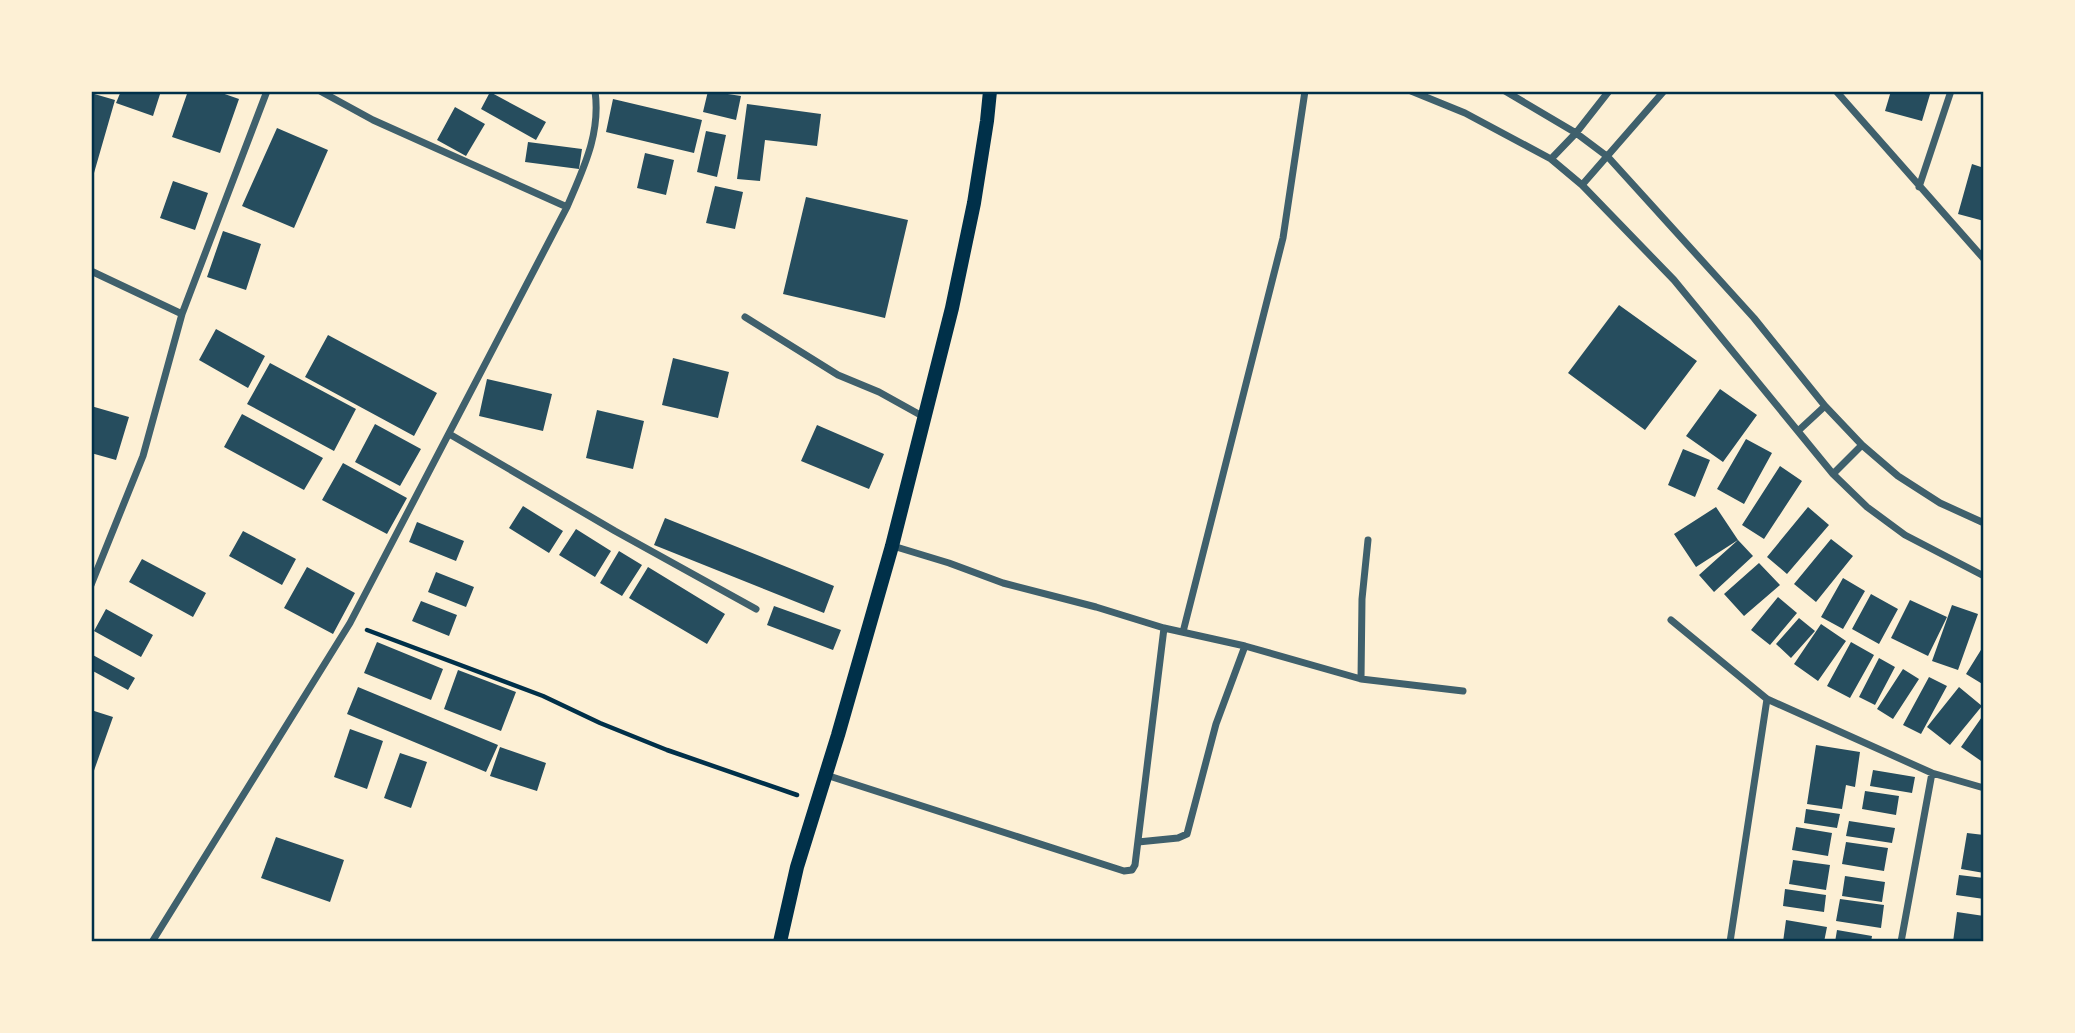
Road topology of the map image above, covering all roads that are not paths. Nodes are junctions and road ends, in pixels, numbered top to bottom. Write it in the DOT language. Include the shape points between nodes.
graph roads {
  1 [pos="267,91"];
  2 [pos="320,91"];
  3 [pos="595,91"];
  4 [pos="990,91"];
  5 [pos="1305,91"];
  6 [pos="1411,91"];
  7 [pos="1505,91"];
  8 [pos="1609,91"];
  9 [pos="1664,91"];
  10 [pos="1836,91"];
  11 [pos="1951,91"];
  12 [pos="1576,133"];
  13 [pos="1608,157"];
  14 [pos="1551,159"];
  15 [pos="1582,185"];
  16 [pos="1919,187"];
  17 [pos="567,207"];
  18 [pos="1984,259"];
  19 [pos="91,271"];
  20 [pos="182,314"];
  21 [pos="745,317"];
  22 [pos="1825,406"];
  23 [pos="924,417"];
  24 [pos="1798,431"];
  25 [pos="451,435"];
  26 [pos="1862,445"];
  27 [pos="1833,474"];
  28 [pos="1984,523"];
  29 [pos="1368,540"];
  30 [pos="892,546"];
  31 [pos="1984,576"];
  32 [pos="91,584"];
  33 [pos="755,609"];
  34 [pos="1671,620"];
  35 [pos="1164,628"];
  36 [pos="1184,632"];
  37 [pos="1245,646"];
  38 [pos="1361,679"];
  39 [pos="1463,691"];
  40 [pos="1767,699"];
  41 [pos="1932,773"];
  42 [pos="826,775"];
  43 [pos="1984,788"];
  44 [pos="1138,842"];
  45 [pos="152,942"];
  46 [pos="780,942"];
  47 [pos="1730,942"];
  48 [pos="1900,942"];
  1 -- 20 [label="street"];
  2 -- 17 [label="street" via="373,120"];
  3 -- 17 [label="street" via="598,110 592,145"];
  4 -- 23 [label="main road" via="958,282"];
  5 -- 36 [label="street" via="1283,237"];
  6 -- 14 [label="street" via="1465,113"];
  7 -- 12 [label="street"];
  8 -- 12 [label="street"];
  9 -- 13 [label="street"];
  10 -- 16 [label="street"];
  11 -- 16 [label="street"];
  12 -- 13 [label="street"];
  12 -- 14 [label="street"];
  13 -- 15 [label="street"];
  13 -- 22 [label="street" via="1754,318"];
  14 -- 15 [label="street"];
  15 -- 24 [label="street" via="1674,280"];
  16 -- 18 [label="street"];
  17 -- 25 [label="street"];
  19 -- 20 [label="street"];
  20 -- 32 [label="street" via="143,456"];
  21 -- 23 [label="street" via="838,374"];
  22 -- 24 [label="street"];
  22 -- 26 [label="street"];
  23 -- 30 [label="main road"];
  24 -- 27 [label="street"];
  25 -- 33 [label="street"];
  25 -- 45 [label="street" via="350,623"];
  26 -- 27 [label="street"];
  26 -- 28 [label="street" via="1940,503"];
  27 -- 31 [label="street" via="1867,507 1905,534"];
  29 -- 38 [label="street"];
  30 -- 35 [label="street"];
  30 -- 42 [label="main road"];
  34 -- 40 [label="street"];
  35 -- 36 [label="street"];
  35 -- 44 [label="street"];
  36 -- 37 [label="street"];
  37 -- 38 [label="street"];
  37 -- 44 [label="street" via="1216,724 1187,834"];
  38 -- 39 [label="street"];
  40 -- 41 [label="street"];
  40 -- 47 [label="street"];
  41 -- 43 [label="street"];
  41 -- 48 [label="street"];
  42 -- 44 [label="street" via="1124,871 1135,865"];
  42 -- 46 [label="main road" via="797,867"];
}
